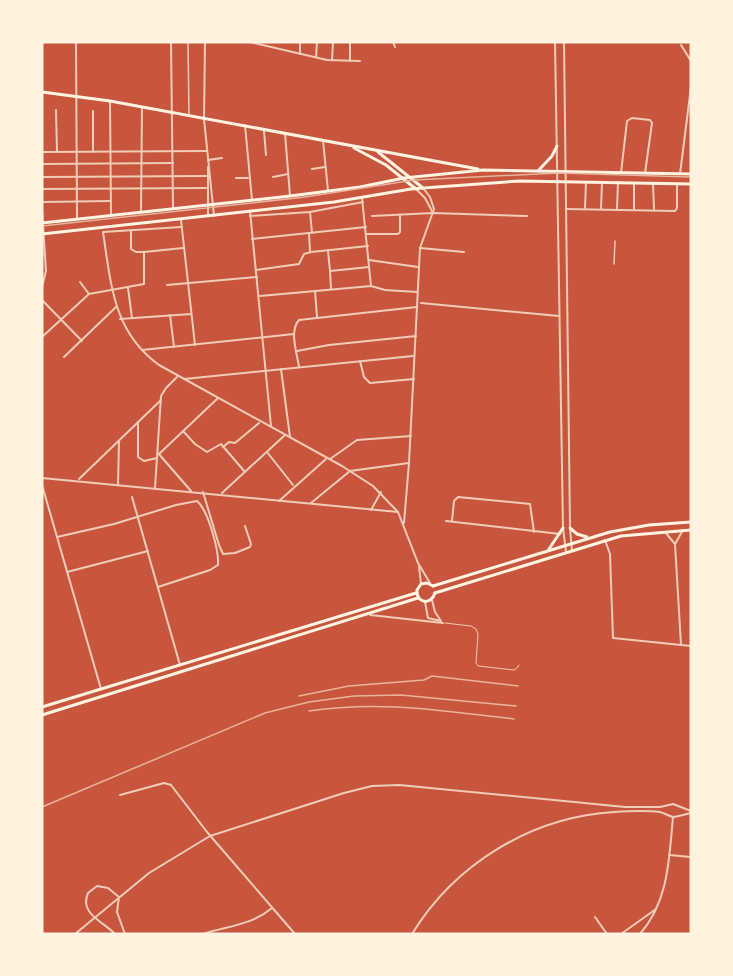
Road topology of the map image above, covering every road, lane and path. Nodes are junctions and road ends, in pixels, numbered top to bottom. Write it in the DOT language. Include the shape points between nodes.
graph roads {
  1 [pos="42,42"];
  2 [pos="76,42"];
  3 [pos="171,42"];
  4 [pos="188,42"];
  5 [pos="205,42"];
  6 [pos="251,42"];
  7 [pos="268,42"];
  8 [pos="284,42"];
  9 [pos="300,42"];
  10 [pos="317,42"];
  11 [pos="333,42"];
  12 [pos="350,42"];
  13 [pos="393,42"];
  14 [pos="555,42"];
  15 [pos="564,42"];
  16 [pos="681,45"];
  17 [pos="267,47"];
  18 [pos="395,47"];
  19 [pos="284,49"];
  20 [pos="300,54"];
  21 [pos="316,58"];
  22 [pos="332,61"];
  23 [pos="350,61"];
  24 [pos="360,61"];
  25 [pos="691,61"];
  26 [pos="691,87"];
  27 [pos="42,92"];
  28 [pos="76,95"];
  29 [pos="110,101"];
  30 [pos="142,107"];
  31 [pos="56,110"];
  32 [pos="93,111"];
  33 [pos="172,113"];
  34 [pos="189,116"];
  35 [pos="204,119"];
  36 [pos="42,124"];
  37 [pos="244,125"];
  38 [pos="264,129"];
  39 [pos="285,133"];
  40 [pos="323,140"];
  41 [pos="350,146"];
  42 [pos="557,146"];
  43 [pos="173,151"];
  44 [pos="207,151"];
  45 [pos="376,151"];
  46 [pos="42,152"];
  47 [pos="57,152"];
  48 [pos="76,152"];
  49 [pos="93,152"];
  50 [pos="110,152"];
  51 [pos="141,152"];
  52 [pos="266,155"];
  53 [pos="222,158"];
  54 [pos="208,162"];
  55 [pos="76,163"];
  56 [pos="110,163"];
  57 [pos="141,163"];
  58 [pos="173,163"];
  59 [pos="42,164"];
  60 [pos="325,167"];
  61 [pos="312,169"];
  62 [pos="483,170"];
  63 [pos="538,171"];
  64 [pos="558,171"];
  65 [pos="566,171"];
  66 [pos="621,173"];
  67 [pos="288,174"];
  68 [pos="645,174"];
  69 [pos="681,174"];
  70 [pos="691,174"];
  71 [pos="110,176"];
  72 [pos="141,176"];
  73 [pos="173,176"];
  74 [pos="206,176"];
  75 [pos="42,177"];
  76 [pos="76,177"];
  77 [pos="273,177"];
  78 [pos="411,177"];
  79 [pos="236,178"];
  80 [pos="249,178"];
  81 [pos="404,178"];
  82 [pos="558,182"];
  83 [pos="566,182"];
  84 [pos="586,182"];
  85 [pos="602,182"];
  86 [pos="618,182"];
  87 [pos="634,183"];
  88 [pos="654,183"];
  89 [pos="677,183"];
  90 [pos="691,184"];
  91 [pos="141,188"];
  92 [pos="206,188"];
  93 [pos="423,188"];
  94 [pos="42,189"];
  95 [pos="76,189"];
  96 [pos="110,189"];
  97 [pos="172,189"];
  98 [pos="416,189"];
  99 [pos="328,191"];
  100 [pos="290,196"];
  101 [pos="252,200"];
  102 [pos="362,200"];
  103 [pos="76,201"];
  104 [pos="110,201"];
  105 [pos="42,202"];
  106 [pos="213,204"];
  107 [pos="207,205"];
  108 [pos="173,208"];
  109 [pos="585,208"];
  110 [pos="42,209"];
  111 [pos="566,209"];
  112 [pos="601,209"];
  113 [pos="616,209"];
  114 [pos="634,209"];
  115 [pos="654,209"];
  116 [pos="141,211"];
  117 [pos="310,212"];
  118 [pos="433,213"];
  119 [pos="111,214"];
  120 [pos="250,214"];
  121 [pos="400,214"];
  122 [pos="208,216"];
  123 [pos="214,216"];
  124 [pos="372,216"];
  125 [pos="527,216"];
  126 [pos="76,218"];
  127 [pos="181,219"];
  128 [pos="42,223"];
  129 [pos="181,227"];
  130 [pos="366,227"];
  131 [pos="103,230"];
  132 [pos="131,230"];
  133 [pos="311,233"];
  134 [pos="43,234"];
  135 [pos="367,234"];
  136 [pos="251,239"];
  137 [pos="615,240"];
  138 [pos="368,246"];
  139 [pos="183,248"];
  140 [pos="420,248"];
  141 [pos="328,250"];
  142 [pos="144,252"];
  143 [pos="310,252"];
  144 [pos="464,252"];
  145 [pos="369,260"];
  146 [pos="614,264"];
  147 [pos="369,267"];
  148 [pos="418,267"];
  149 [pos="256,270"];
  150 [pos="330,271"];
  151 [pos="257,277"];
  152 [pos="80,282"];
  153 [pos="188,284"];
  154 [pos="167,285"];
  155 [pos="371,286"];
  156 [pos="42,287"];
  157 [pos="128,288"];
  158 [pos="113,290"];
  159 [pos="331,290"];
  160 [pos="315,291"];
  161 [pos="417,292"];
  162 [pos="89,294"];
  163 [pos="259,297"];
  164 [pos="42,300"];
  165 [pos="421,303"];
  166 [pos="117,306"];
  167 [pos="417,307"];
  168 [pos="191,314"];
  169 [pos="170,315"];
  170 [pos="559,316"];
  171 [pos="317,317"];
  172 [pos="132,318"];
  173 [pos="60,319"];
  174 [pos="120,319"];
  175 [pos="294,334"];
  176 [pos="416,336"];
  177 [pos="42,337"];
  178 [pos="263,337"];
  179 [pos="81,341"];
  180 [pos="195,345"];
  181 [pos="174,347"];
  182 [pos="141,350"];
  183 [pos="297,351"];
  184 [pos="415,356"];
  185 [pos="64,357"];
  186 [pos="360,361"];
  187 [pos="299,367"];
  188 [pos="281,368"];
  189 [pos="265,370"];
  190 [pos="178,376"];
  191 [pos="184,379"];
  192 [pos="414,379"];
  193 [pos="218,398"];
  194 [pos="161,400"];
  195 [pos="138,422"];
  196 [pos="260,422"];
  197 [pos="271,428"];
  198 [pos="183,431"];
  199 [pos="285,435"];
  200 [pos="411,436"];
  201 [pos="290,437"];
  202 [pos="118,441"];
  203 [pos="223,447"];
  204 [pos="158,453"];
  205 [pos="267,453"];
  206 [pos="157,458"];
  207 [pos="328,459"];
  208 [pos="409,464"];
  209 [pos="350,471"];
  210 [pos="245,472"];
  211 [pos="42,478"];
  212 [pos="78,480"];
  213 [pos="42,484"];
  214 [pos="118,485"];
  215 [pos="294,486"];
  216 [pos="155,488"];
  217 [pos="191,491"];
  218 [pos="203,492"];
  219 [pos="381,492"];
  220 [pos="222,493"];
  221 [pos="132,497"];
  222 [pos="279,501"];
  223 [pos="311,503"];
  224 [pos="371,510"];
  225 [pos="398,512"];
  226 [pos="138,517"];
  227 [pos="446,521"];
  228 [pos="452,521"];
  229 [pos="691,522"];
  230 [pos="404,523"];
  231 [pos="245,526"];
  232 [pos="563,528"];
  233 [pos="570,528"];
  234 [pos="683,530"];
  235 [pos="691,530"];
  236 [pos="664,531"];
  237 [pos="534,532"];
  238 [pos="560,534"];
  239 [pos="57,537"];
  240 [pos="592,537"];
  241 [pos="605,540"];
  242 [pos="571,543"];
  243 [pos="675,544"];
  244 [pos="565,545"];
  245 [pos="572,550"];
  246 [pos="148,551"];
  247 [pos="548,551"];
  248 [pos="566,552"];
  249 [pos="418,563"];
  250 [pos="67,572"];
  251 [pos="421,584"];
  252 [pos="432,585"];
  253 [pos="158,586"];
  254 [pos="416,592"];
  255 [pos="435,593"];
  256 [pos="418,598"];
  257 [pos="432,600"];
  258 [pos="425,602"];
  259 [pos="370,615"];
  260 [pos="443,623"];
  261 [pos="681,645"];
  262 [pos="691,646"];
  263 [pos="180,665"];
  264 [pos="519,665"];
  265 [pos="101,689"];
  266 [pos="42,707"];
  267 [pos="42,715"];
  268 [pos="120,795"];
  269 [pos="677,805"];
  270 [pos="669,806"];
  271 [pos="691,812"];
  272 [pos="669,815"];
  273 [pos="675,816"];
  274 [pos="210,836"];
  275 [pos="669,855"];
  276 [pos="691,857"];
  277 [pos="119,897"];
  278 [pos="658,907"];
  279 [pos="272,908"];
  280 [pos="595,917"];
  281 [pos="94,919"];
  282 [pos="75,934"];
  283 [pos="115,934"];
  284 [pos="125,934"];
  285 [pos="203,934"];
  286 [pos="295,934"];
  287 [pos="412,934"];
  288 [pos="607,934"];
  289 [pos="621,934"];
  290 [pos="640,934"];
  1 -- 27 [label="street"];
  2 -- 28 [label="street"];
  3 -- 33 [label="street"];
  4 -- 34 [label="street"];
  5 -- 35 [label="street"];
  6 -- 17 [label="street"];
  7 -- 17 [label="street"];
  8 -- 19 [label="street"];
  9 -- 20 [label="street"];
  10 -- 21 [label="street"];
  11 -- 22 [label="street"];
  12 -- 23 [label="street"];
  13 -- 18 [label="street"];
  14 -- 42 [label="street"];
  15 -- 65 [label="street"];
  16 -- 25 [label="street"];
  17 -- 19 [label="street"];
  19 -- 20 [label="street"];
  20 -- 21 [label="street"];
  21 -- 22 [label="street"];
  22 -- 23 [label="street"];
  23 -- 24 [label="street"];
  26 -- 69 [label="street"];
  27 -- 28 [label="main road"];
  27 -- 36 [label="street"];
  28 -- 29 [label="main road"];
  28 -- 48 [label="street"];
  29 -- 30 [label="main road"];
  29 -- 50 [label="street"];
  30 -- 33 [label="main road"];
  30 -- 51 [label="street"];
  31 -- 47 [label="street"];
  32 -- 49 [label="street"];
  33 -- 34 [label="main road"];
  33 -- 43 [label="street"];
  34 -- 35 [label="main road"];
  35 -- 37 [label="main road"];
  35 -- 44 [label="street"];
  37 -- 38 [label="main road"];
  37 -- 80 [label="street"];
  38 -- 39 [label="main road"];
  38 -- 52 [label="street"];
  39 -- 40 [label="main road"];
  39 -- 67 [label="street"];
  40 -- 41 [label="main road"];
  40 -- 60 [label="street"];
  41 -- 45 [label="main road"];
  41 -- 81 [label="main road"];
  42 -- 63 [label="main road"];
  42 -- 64 [label="street"];
  43 -- 44 [label="street"];
  43 -- 51 [label="street"];
  43 -- 58 [label="street"];
  44 -- 54 [label="street"];
  45 -- 62 [label="main road"];
  45 -- 78 [label="main road"];
  46 -- 47 [label="street"];
  47 -- 48 [label="street"];
  48 -- 49 [label="street"];
  48 -- 55 [label="street"];
  49 -- 50 [label="street"];
  50 -- 51 [label="street"];
  50 -- 56 [label="street"];
  51 -- 57 [label="street"];
  53 -- 54 [label="street"];
  54 -- 74 [label="street"];
  54 -- 106 [label="street"];
  55 -- 56 [label="street"];
  55 -- 59 [label="street"];
  55 -- 76 [label="street"];
  56 -- 57 [label="street"];
  56 -- 71 [label="street"];
  57 -- 58 [label="street"];
  57 -- 72 [label="street"];
  58 -- 73 [label="street"];
  60 -- 61 [label="street"];
  60 -- 99 [label="street"];
  62 -- 63 [label="main road"];
  62 -- 78 [label="main road"];
  63 -- 64 [label="main road"];
  64 -- 65 [label="main road"];
  64 -- 82 [label="street"];
  65 -- 66 [label="main road"];
  65 -- 83 [label="street"];
  66 -- 68 [label="main road"];
  66 -- 68 [label="street" via="627,121 632,118 650,120 653,126"];
  67 -- 77 [label="street"];
  67 -- 100 [label="street"];
  68 -- 69 [label="main road"];
  69 -- 70 [label="main road"];
  71 -- 72 [label="street"];
  71 -- 76 [label="street"];
  71 -- 96 [label="street"];
  72 -- 73 [label="street"];
  72 -- 91 [label="street"];
  73 -- 74 [label="street"];
  73 -- 97 [label="street"];
  74 -- 92 [label="street"];
  75 -- 76 [label="street"];
  76 -- 95 [label="street"];
  78 -- 81 [label="main road"];
  78 -- 93 [label="main road"];
  79 -- 80 [label="street"];
  80 -- 101 [label="street"];
  81 -- 98 [label="main road"];
  81 -- 99 [label="main road"];
  82 -- 83 [label="main road"];
  82 -- 93 [label="main road"];
  82 -- 170 [label="street"];
  83 -- 84 [label="main road"];
  83 -- 111 [label="street"];
  84 -- 85 [label="main road"];
  84 -- 109 [label="street"];
  85 -- 86 [label="main road"];
  85 -- 112 [label="street"];
  86 -- 87 [label="main road"];
  86 -- 113 [label="street"];
  87 -- 88 [label="main road"];
  87 -- 114 [label="street"];
  88 -- 89 [label="main road"];
  88 -- 115 [label="street"];
  89 -- 90 [label="main road"];
  89 -- 115 [label="street" via="676,210"];
  91 -- 96 [label="street"];
  91 -- 97 [label="street"];
  91 -- 116 [label="street"];
  92 -- 97 [label="street"];
  92 -- 107 [label="street"];
  93 -- 98 [label="main road"];
  93 -- 118 [label="street" via="430,197"];
  94 -- 95 [label="street"];
  95 -- 96 [label="street"];
  95 -- 103 [label="street"];
  96 -- 104 [label="street"];
  97 -- 108 [label="street"];
  98 -- 102 [label="main road"];
  98 -- 118 [label="street"];
  99 -- 100 [label="main road"];
  100 -- 101 [label="main road"];
  101 -- 106 [label="main road"];
  102 -- 117 [label="street"];
  102 -- 120 [label="main road"];
  102 -- 130 [label="street"];
  103 -- 104 [label="street"];
  103 -- 105 [label="street"];
  103 -- 126 [label="street"];
  104 -- 119 [label="street"];
  106 -- 107 [label="main road"];
  106 -- 123 [label="street"];
  107 -- 108 [label="main road"];
  107 -- 122 [label="street"];
  108 -- 116 [label="main road"];
  109 -- 111 [label="street"];
  109 -- 112 [label="street"];
  110 -- 128 [label="street"];
  111 -- 233 [label="street"];
  112 -- 113 [label="street"];
  113 -- 114 [label="street"];
  114 -- 115 [label="street"];
  116 -- 119 [label="main road"];
  117 -- 120 [label="street"];
  117 -- 133 [label="street"];
  118 -- 121 [label="street"];
  118 -- 125 [label="street"];
  118 -- 140 [label="street"];
  119 -- 126 [label="main road"];
  120 -- 123 [label="main road"];
  120 -- 136 [label="street"];
  121 -- 124 [label="street"];
  121 -- 135 [label="street" via="398,234"];
  122 -- 123 [label="main road"];
  122 -- 127 [label="main road"];
  126 -- 128 [label="main road"];
  127 -- 129 [label="street"];
  127 -- 131 [label="main road"];
  128 -- 134 [label="street"];
  129 -- 132 [label="street"];
  129 -- 139 [label="street"];
  130 -- 133 [label="street"];
  130 -- 135 [label="street"];
  131 -- 132 [label="street"];
  131 -- 134 [label="main road"];
  131 -- 158 [label="street"];
  132 -- 142 [label="street" via="131,249"];
  133 -- 136 [label="street"];
  133 -- 143 [label="street"];
  134 -- 156 [label="street" via="46,271"];
  135 -- 138 [label="street"];
  136 -- 149 [label="street"];
  137 -- 146 [label="street"];
  138 -- 141 [label="street"];
  138 -- 145 [label="street"];
  139 -- 142 [label="street"];
  139 -- 153 [label="street"];
  140 -- 144 [label="street"];
  140 -- 148 [label="street"];
  141 -- 143 [label="street"];
  141 -- 150 [label="street"];
  142 -- 157 [label="street" via="145,283"];
  143 -- 149 [label="street" via="295,265"];
  145 -- 147 [label="street"];
  145 -- 148 [label="street"];
  147 -- 150 [label="street"];
  147 -- 155 [label="street"];
  148 -- 161 [label="street"];
  149 -- 151 [label="street"];
  150 -- 159 [label="street"];
  151 -- 153 [label="street"];
  151 -- 163 [label="street"];
  152 -- 162 [label="street"];
  153 -- 154 [label="street"];
  153 -- 168 [label="street"];
  155 -- 159 [label="street"];
  155 -- 161 [label="street"];
  157 -- 158 [label="street"];
  157 -- 172 [label="street"];
  158 -- 162 [label="street"];
  158 -- 166 [label="street"];
  159 -- 160 [label="street"];
  160 -- 163 [label="street"];
  160 -- 171 [label="street"];
  161 -- 167 [label="street"];
  162 -- 173 [label="street"];
  163 -- 178 [label="street"];
  164 -- 173 [label="street"];
  165 -- 170 [label="street"];
  166 -- 174 [label="street"];
  166 -- 179 [label="street"];
  167 -- 171 [label="street"];
  167 -- 176 [label="street"];
  168 -- 169 [label="street"];
  168 -- 180 [label="street"];
  169 -- 172 [label="street"];
  169 -- 181 [label="street"];
  170 -- 232 [label="street"];
  171 -- 175 [label="street" via="297,322"];
  172 -- 174 [label="street"];
  173 -- 177 [label="street"];
  173 -- 179 [label="street"];
  174 -- 182 [label="street"];
  175 -- 178 [label="street"];
  175 -- 183 [label="street"];
  176 -- 183 [label="street"];
  176 -- 184 [label="street"];
  178 -- 180 [label="street"];
  178 -- 189 [label="street"];
  179 -- 185 [label="street"];
  180 -- 181 [label="street"];
  181 -- 182 [label="street"];
  182 -- 190 [label="street"];
  183 -- 187 [label="street"];
  184 -- 186 [label="street"];
  184 -- 192 [label="street"];
  186 -- 187 [label="street"];
  186 -- 192 [label="street" via="370,383"];
  187 -- 188 [label="street"];
  188 -- 189 [label="street"];
  188 -- 201 [label="street"];
  189 -- 191 [label="street"];
  189 -- 197 [label="street"];
  190 -- 191 [label="street"];
  190 -- 194 [label="street"];
  191 -- 193 [label="street"];
  192 -- 200 [label="street"];
  193 -- 196 [label="street"];
  193 -- 198 [label="street"];
  194 -- 195 [label="street"];
  194 -- 204 [label="street"];
  195 -- 202 [label="street"];
  195 -- 206 [label="street" via="139,459"];
  196 -- 197 [label="street"];
  196 -- 203 [label="street" via="236,443 229,442"];
  197 -- 199 [label="street"];
  198 -- 203 [label="street" via="207,452 220,444"];
  198 -- 204 [label="street"];
  199 -- 201 [label="street"];
  199 -- 205 [label="street"];
  200 -- 207 [label="street" via="357,440"];
  200 -- 208 [label="street"];
  201 -- 207 [label="street"];
  202 -- 212 [label="street"];
  202 -- 214 [label="street"];
  203 -- 210 [label="street"];
  204 -- 206 [label="street"];
  204 -- 217 [label="street"];
  205 -- 210 [label="street"];
  205 -- 215 [label="street"];
  206 -- 216 [label="street"];
  207 -- 209 [label="street"];
  207 -- 215 [label="street"];
  208 -- 209 [label="street"];
  208 -- 230 [label="street"];
  209 -- 219 [label="street"];
  209 -- 223 [label="street"];
  210 -- 220 [label="street"];
  211 -- 212 [label="street"];
  212 -- 214 [label="street"];
  213 -- 239 [label="street"];
  214 -- 216 [label="street"];
  215 -- 222 [label="street"];
  216 -- 217 [label="street"];
  217 -- 218 [label="street"];
  218 -- 220 [label="street"];
  218 -- 231 [label="street" via="223,554 250,547"];
  219 -- 224 [label="street"];
  219 -- 225 [label="street"];
  220 -- 222 [label="street"];
  221 -- 226 [label="street"];
  222 -- 223 [label="street"];
  223 -- 224 [label="street"];
  224 -- 225 [label="street"];
  225 -- 230 [label="street"];
  226 -- 239 [label="street"];
  226 -- 246 [label="street"];
  226 -- 253 [label="street" via="197,501 204,508 215,544 219,562 215,568"];
  227 -- 228 [label="street"];
  228 -- 237 [label="street"];
  228 -- 237 [label="street" via="458,497 530,504"];
  229 -- 240 [label="main road" via="638,526"];
  230 -- 249 [label="street"];
  232 -- 238 [label="main road"];
  232 -- 244 [label="street"];
  233 -- 240 [label="main road" via="579,536"];
  233 -- 242 [label="street"];
  234 -- 235 [label="main road"];
  234 -- 236 [label="main road"];
  234 -- 243 [label="street"];
  236 -- 241 [label="main road"];
  236 -- 243 [label="street"];
  237 -- 238 [label="street"];
  238 -- 247 [label="main road"];
  239 -- 250 [label="street"];
  240 -- 242 [label="main road"];
  241 -- 245 [label="main road"];
  241 -- 261 [label="street" via="610,554 613,638"];
  242 -- 244 [label="main road"];
  242 -- 245 [label="street"];
  243 -- 261 [label="street"];
  244 -- 247 [label="main road"];
  244 -- 248 [label="street"];
  245 -- 248 [label="main road"];
  246 -- 250 [label="street"];
  246 -- 253 [label="street"];
  247 -- 252 [label="main road"];
  248 -- 255 [label="main road"];
  249 -- 251 [label="street"];
  249 -- 252 [label="street"];
  250 -- 265 [label="street"];
  251 -- 252 [label="main road"];
  251 -- 254 [label="main road"];
  252 -- 255 [label="main road"];
  253 -- 263 [label="street"];
  254 -- 256 [label="main road"];
  254 -- 263 [label="main road"];
  255 -- 257 [label="main road"];
  256 -- 258 [label="main road"];
  256 -- 259 [label="main road"];
  257 -- 258 [label="main road"];
  257 -- 260 [label="street"];
  258 -- 260 [label="street" via="428,618"];
  259 -- 260 [label="street"];
  259 -- 267 [label="main road"];
  260 -- 264 [label="lane" via="476,628 478,666 514,670"];
  261 -- 262 [label="street"];
  263 -- 265 [label="main road"];
  265 -- 266 [label="main road"];
  268 -- 274 [label="street" via="170,784"];
  269 -- 270 [label="street"];
  269 -- 271 [label="street"];
  269 -- 273 [label="street" via="680,812"];
  270 -- 272 [label="street"];
  270 -- 274 [label="street" via="625,807 411,786 372,786"];
  271 -- 273 [label="street"];
  272 -- 273 [label="street"];
  272 -- 287 [label="street" via="632,811 595,814 518,838 483,858 452,883"];
  273 -- 275 [label="street"];
  274 -- 277 [label="street"];
  274 -- 279 [label="street"];
  275 -- 276 [label="street"];
  275 -- 278 [label="street"];
  277 -- 281 [label="street"];
  277 -- 281 [label="street" via="103,886 92,889 86,896 86,906"];
  277 -- 284 [label="street" via="117,912"];
  278 -- 289 [label="street"];
  278 -- 290 [label="street"];
  279 -- 285 [label="street" via="247,923"];
  279 -- 286 [label="street"];
  280 -- 288 [label="street"];
  281 -- 282 [label="street"];
  281 -- 283 [label="street"];
}
